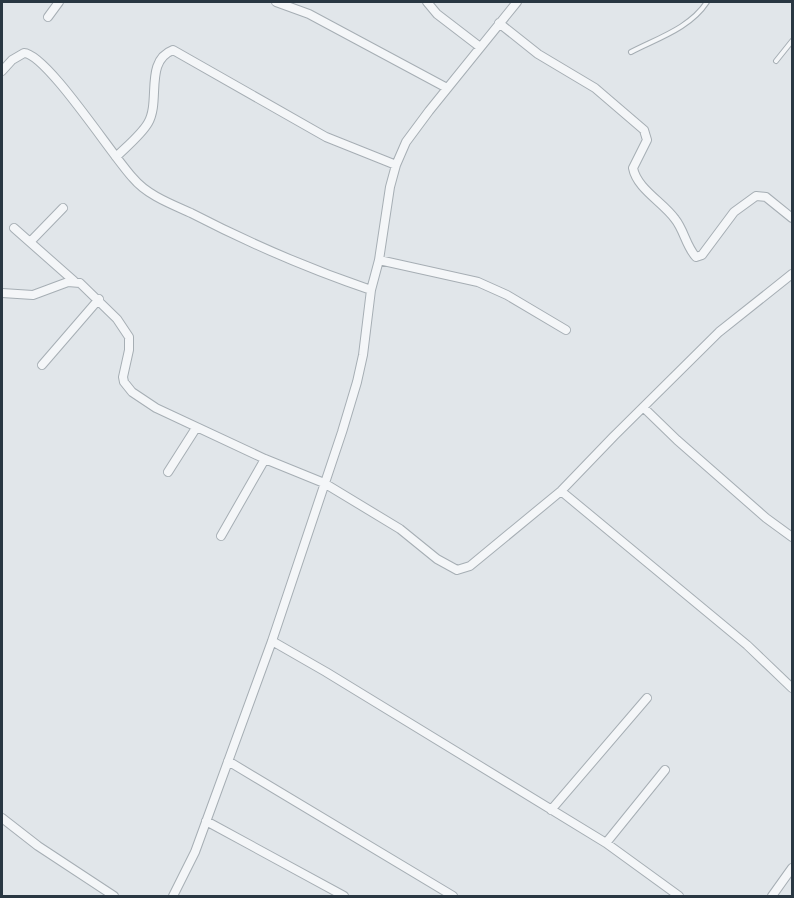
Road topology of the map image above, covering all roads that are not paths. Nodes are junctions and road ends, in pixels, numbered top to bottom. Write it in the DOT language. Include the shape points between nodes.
graph roads {
  1 [pos="59,2"];
  2 [pos="276,2"];
  3 [pos="427,2"];
  4 [pos="517,2"];
  5 [pos="706,2"];
  6 [pos="48,17"];
  7 [pos="499,23"];
  8 [pos="792,41"];
  9 [pos="480,47"];
  10 [pos="631,52"];
  11 [pos="776,61"];
  12 [pos="2,71"];
  13 [pos="447,88"];
  14 [pos="116,157"];
  15 [pos="396,165"];
  16 [pos="63,208"];
  17 [pos="792,218"];
  18 [pos="14,228"];
  19 [pos="30,242"];
  20 [pos="378,260"];
  21 [pos="792,274"];
  22 [pos="74,281"];
  23 [pos="371,290"];
  24 [pos="2,293"];
  25 [pos="99,299"];
  26 [pos="566,330"];
  27 [pos="42,365"];
  28 [pos="644,408"];
  29 [pos="196,428"];
  30 [pos="265,459"];
  31 [pos="168,472"];
  32 [pos="324,483"];
  33 [pos="561,490"];
  34 [pos="221,536"];
  35 [pos="792,537"];
  36 [pos="272,641"];
  37 [pos="792,688"];
  38 [pos="647,698"];
  39 [pos="228,761"];
  40 [pos="665,770"];
  41 [pos="551,810"];
  42 [pos="2,818"];
  43 [pos="206,821"];
  44 [pos="606,843"];
  45 [pos="792,868"];
  46 [pos="112,896"];
  47 [pos="173,897"];
  48 [pos="344,897"];
  49 [pos="453,897"];
  50 [pos="679,897"];
  51 [pos="772,897"];
  1 -- 6 [label="street"];
  2 -- 13 [label="street" via="309,14"];
  3 -- 9 [label="street"];
  4 -- 7 [label="street"];
  5 -- 10 [label="lane" via="685,24"];
  7 -- 9 [label="street"];
  7 -- 17 [label="street" via="538,54 595,88 644,130 647,140 633,172 677,220 696,257 702,255 734,212 756,196 766,197"];
  8 -- 11 [label="lane"];
  9 -- 13 [label="street"];
  12 -- 14 [label="street" via="24,52 32,55 53,75"];
  13 -- 15 [label="street" via="406,142"];
  14 -- 15 [label="street" via="148,123 155,70 173,50 326,138"];
  14 -- 23 [label="street" via="141,186 172,204 299,264"];
  15 -- 20 [label="street"];
  16 -- 19 [label="street"];
  18 -- 19 [label="street"];
  19 -- 22 [label="street"];
  20 -- 23 [label="street"];
  20 -- 26 [label="street" via="478,282"];
  21 -- 28 [label="street" via="719,332"];
  22 -- 24 [label="street" via="33,295"];
  22 -- 25 [label="street"];
  23 -- 32 [label="street" via="357,382"];
  25 -- 27 [label="street"];
  25 -- 29 [label="street" via="129,337 123,377 128,388 156,408"];
  28 -- 33 [label="street"];
  28 -- 35 [label="street"];
  29 -- 30 [label="street"];
  29 -- 31 [label="street"];
  30 -- 32 [label="street"];
  30 -- 34 [label="street"];
  32 -- 33 [label="street" via="400,529 457,570 470,566"];
  32 -- 36 [label="street"];
  33 -- 37 [label="street" via="747,645"];
  36 -- 39 [label="street"];
  36 -- 41 [label="street"];
  38 -- 41 [label="street"];
  39 -- 43 [label="street"];
  39 -- 49 [label="street"];
  40 -- 44 [label="street"];
  41 -- 44 [label="street"];
  42 -- 46 [label="street"];
  43 -- 47 [label="street"];
  43 -- 48 [label="street"];
  44 -- 50 [label="street"];
  45 -- 51 [label="street"];
}
